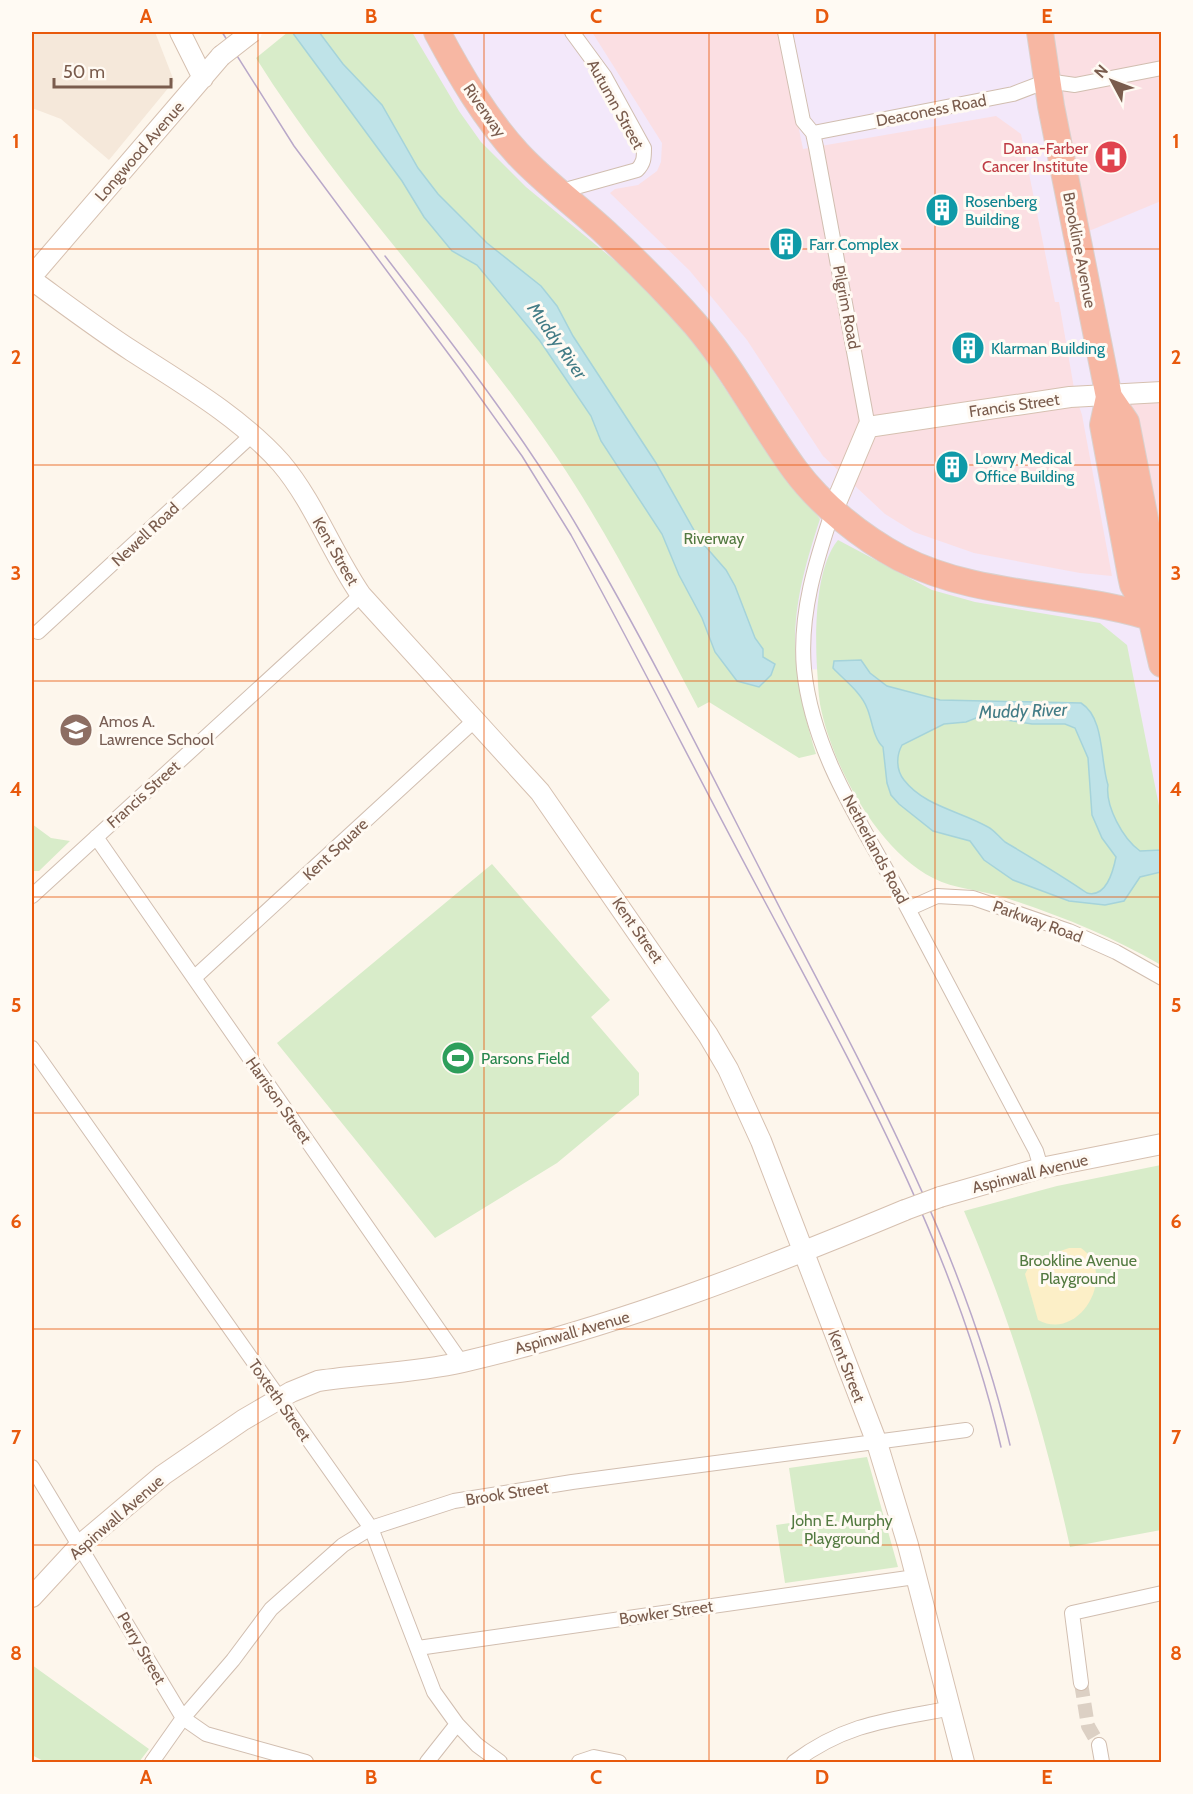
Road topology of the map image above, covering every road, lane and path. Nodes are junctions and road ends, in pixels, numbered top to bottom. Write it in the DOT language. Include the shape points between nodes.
graph roads {
  1 [pos="180,32"];
  2 [pos="252,32"];
  3 [pos="437,32"];
  4 [pos="572,32"];
  5 [pos="785,32"];
  6 [pos="1040,32"];
  7 [pos="1161,68"];
  8 [pos="203,78"];
  9 [pos="1047,81"];
  10 [pos="813,134"];
  11 [pos="558,192"];
  12 [pos="32,278"];
  13 [pos="1161,392"];
  14 [pos="1109,397"];
  15 [pos="868,427"];
  16 [pos="252,435"];
  17 [pos="833,510"];
  18 [pos="1157,554"];
  19 [pos="361,595"];
  20 [pos="1156,619"];
  21 [pos="38,632"];
  22 [pos="1161,664"];
  23 [pos="475,720"];
  24 [pos="96,837"];
  25 [pos="32,896"];
  26 [pos="909,909"];
  27 [pos="194,978"];
  28 [pos="1161,978"];
  29 [pos="32,1048"];
  30 [pos="1161,1144"];
  31 [pos="1041,1168"];
  32 [pos="803,1250"];
  33 [pos="461,1362"];
  34 [pos="279,1398"];
  35 [pos="966,1430"];
  36 [pos="877,1443"];
  37 [pos="32,1467"];
  38 [pos="371,1528"];
  39 [pos="80,1545"];
  40 [pos="915,1577"];
  41 [pos="1161,1593"];
  42 [pos="32,1597"];
  43 [pos="418,1648"];
  44 [pos="1081,1683"];
  45 [pos="951,1708"];
  46 [pos="183,1718"];
  47 [pos="457,1724"];
  48 [pos="1099,1745"];
  49 [pos="272,1758"];
  50 [pos="152,1762"];
  51 [pos="306,1762"];
  52 [pos="427,1762"];
  53 [pos="500,1762"];
  54 [pos="579,1762"];
  55 [pos="619,1762"];
  56 [pos="794,1762"];
  57 [pos="964,1762"];
  58 [pos="1102,1762"];
  1 -- 8 [label="main road"];
  2 -- 8 [label="main road, Longwood Avenue, bridge" via="220,56"];
  3 -- 11 [label="highway, Riverway" via="496,129"];
  4 -- 11 [label="street, Autumn Street" via="605,77 644,148 644,155 637,170"];
  5 -- 10 [label="street, Pilgrim Road" via="803,121"];
  6 -- 9 [label="highway, Brookline Avenue"];
  7 -- 9 [label="street" via="1075,85"];
  8 -- 12 [label="main road, Longwood Avenue"];
  9 -- 10 [label="street, Deaconess Road" via="1013,94"];
  9 -- 14 [label="highway, Brookline Avenue"];
  10 -- 15 [label="street, Pilgrim Road"];
  11 -- 17 [label="highway, Riverway" via="632,258 696,326 741,384 796,471"];
  12 -- 16 [label="main road, Kent Street"];
  13 -- 14 [label="main road, Francis Street"];
  14 -- 15 [label="main road, Francis Street" via="1063,398"];
  14 -- 18 [label="highway, Brookline Avenue" via="1126,422"];
  14 -- 20 [label="highway, Brookline Avenue" via="1103,425 1133,585"];
  15 -- 17 [label="main road"];
  16 -- 19 [label="main road, Kent Street" via="292,478"];
  16 -- 21 [label="street, Newell Road"];
  17 -- 20 [label="highway, Riverway" via="884,548 926,569 980,585"];
  17 -- 26 [label="street, Netherlands Road" via="807,601 803,646 807,690 825,753"];
  18 -- 20 [label="highway, Brookline Avenue"];
  19 -- 23 [label="main road, Kent Street"];
  19 -- 24 [label="street, Francis Street"];
  20 -- 22 [label="highway, Brookline Avenue"];
  23 -- 27 [label="street, Kent Square"];
  23 -- 32 [label="main road, Kent Street" via="562,819 708,1035 750,1113"];
  24 -- 25 [label="street, Francis Street"];
  24 -- 27 [label="street, Harrison Street"];
  26 -- 28 [label="street, Parkway Road" via="936,896 973,898 1069,931"];
  26 -- 31 [label="street, Netherlands Road" via="1036,1151"];
  27 -- 33 [label="street, Harrison Street"];
  29 -- 34 [label="street, Toxteth Street"];
  30 -- 31 [label="main road, Aspinwall Avenue"];
  31 -- 32 [label="main road, Aspinwall Avenue, bridge" via="940,1197"];
  32 -- 33 [label="main road, Aspinwall Avenue" via="633,1315"];
  32 -- 36 [label="main road, Kent Street"];
  33 -- 34 [label="main road, Aspinwall Avenue" via="318,1381"];
  34 -- 38 [label="street, Toxteth Street"];
  34 -- 39 [label="main road, Aspinwall Avenue" via="164,1476"];
  35 -- 36 [label="street, Brook Street"];
  36 -- 38 [label="street, Brook Street" via="454,1501"];
  36 -- 40 [label="main road, Kent Street"];
  37 -- 39 [label="street, Perry Street"];
  38 -- 43 [label="street, Toxteth Street"];
  38 -- 46 [label="street, Brook Street" via="344,1545 271,1609"];
  39 -- 42 [label="main road, Aspinwall Avenue"];
  39 -- 46 [label="street, Perry Street"];
  40 -- 43 [label="street, Bowker Street"];
  40 -- 45 [label="main road, Kent Street"];
  41 -- 44 [label="street" via="1072,1613"];
  43 -- 47 [label="street, Toxteth Street" via="434,1692"];
  45 -- 56 [label="street" via="856,1727"];
  45 -- 57 [label="main road, Kent Street"];
  46 -- 49 [label="street, Perry Street" via="206,1734"];
  46 -- 50 [label="street, Brook Street"];
  47 -- 52 [label="street"];
  47 -- 53 [label="street, Toxteth Street"];
  48 -- 58 [label="street"];
  49 -- 51 [label="street, Perry Street"];
  54 -- 55 [label="street" via="594,1757"];
}
